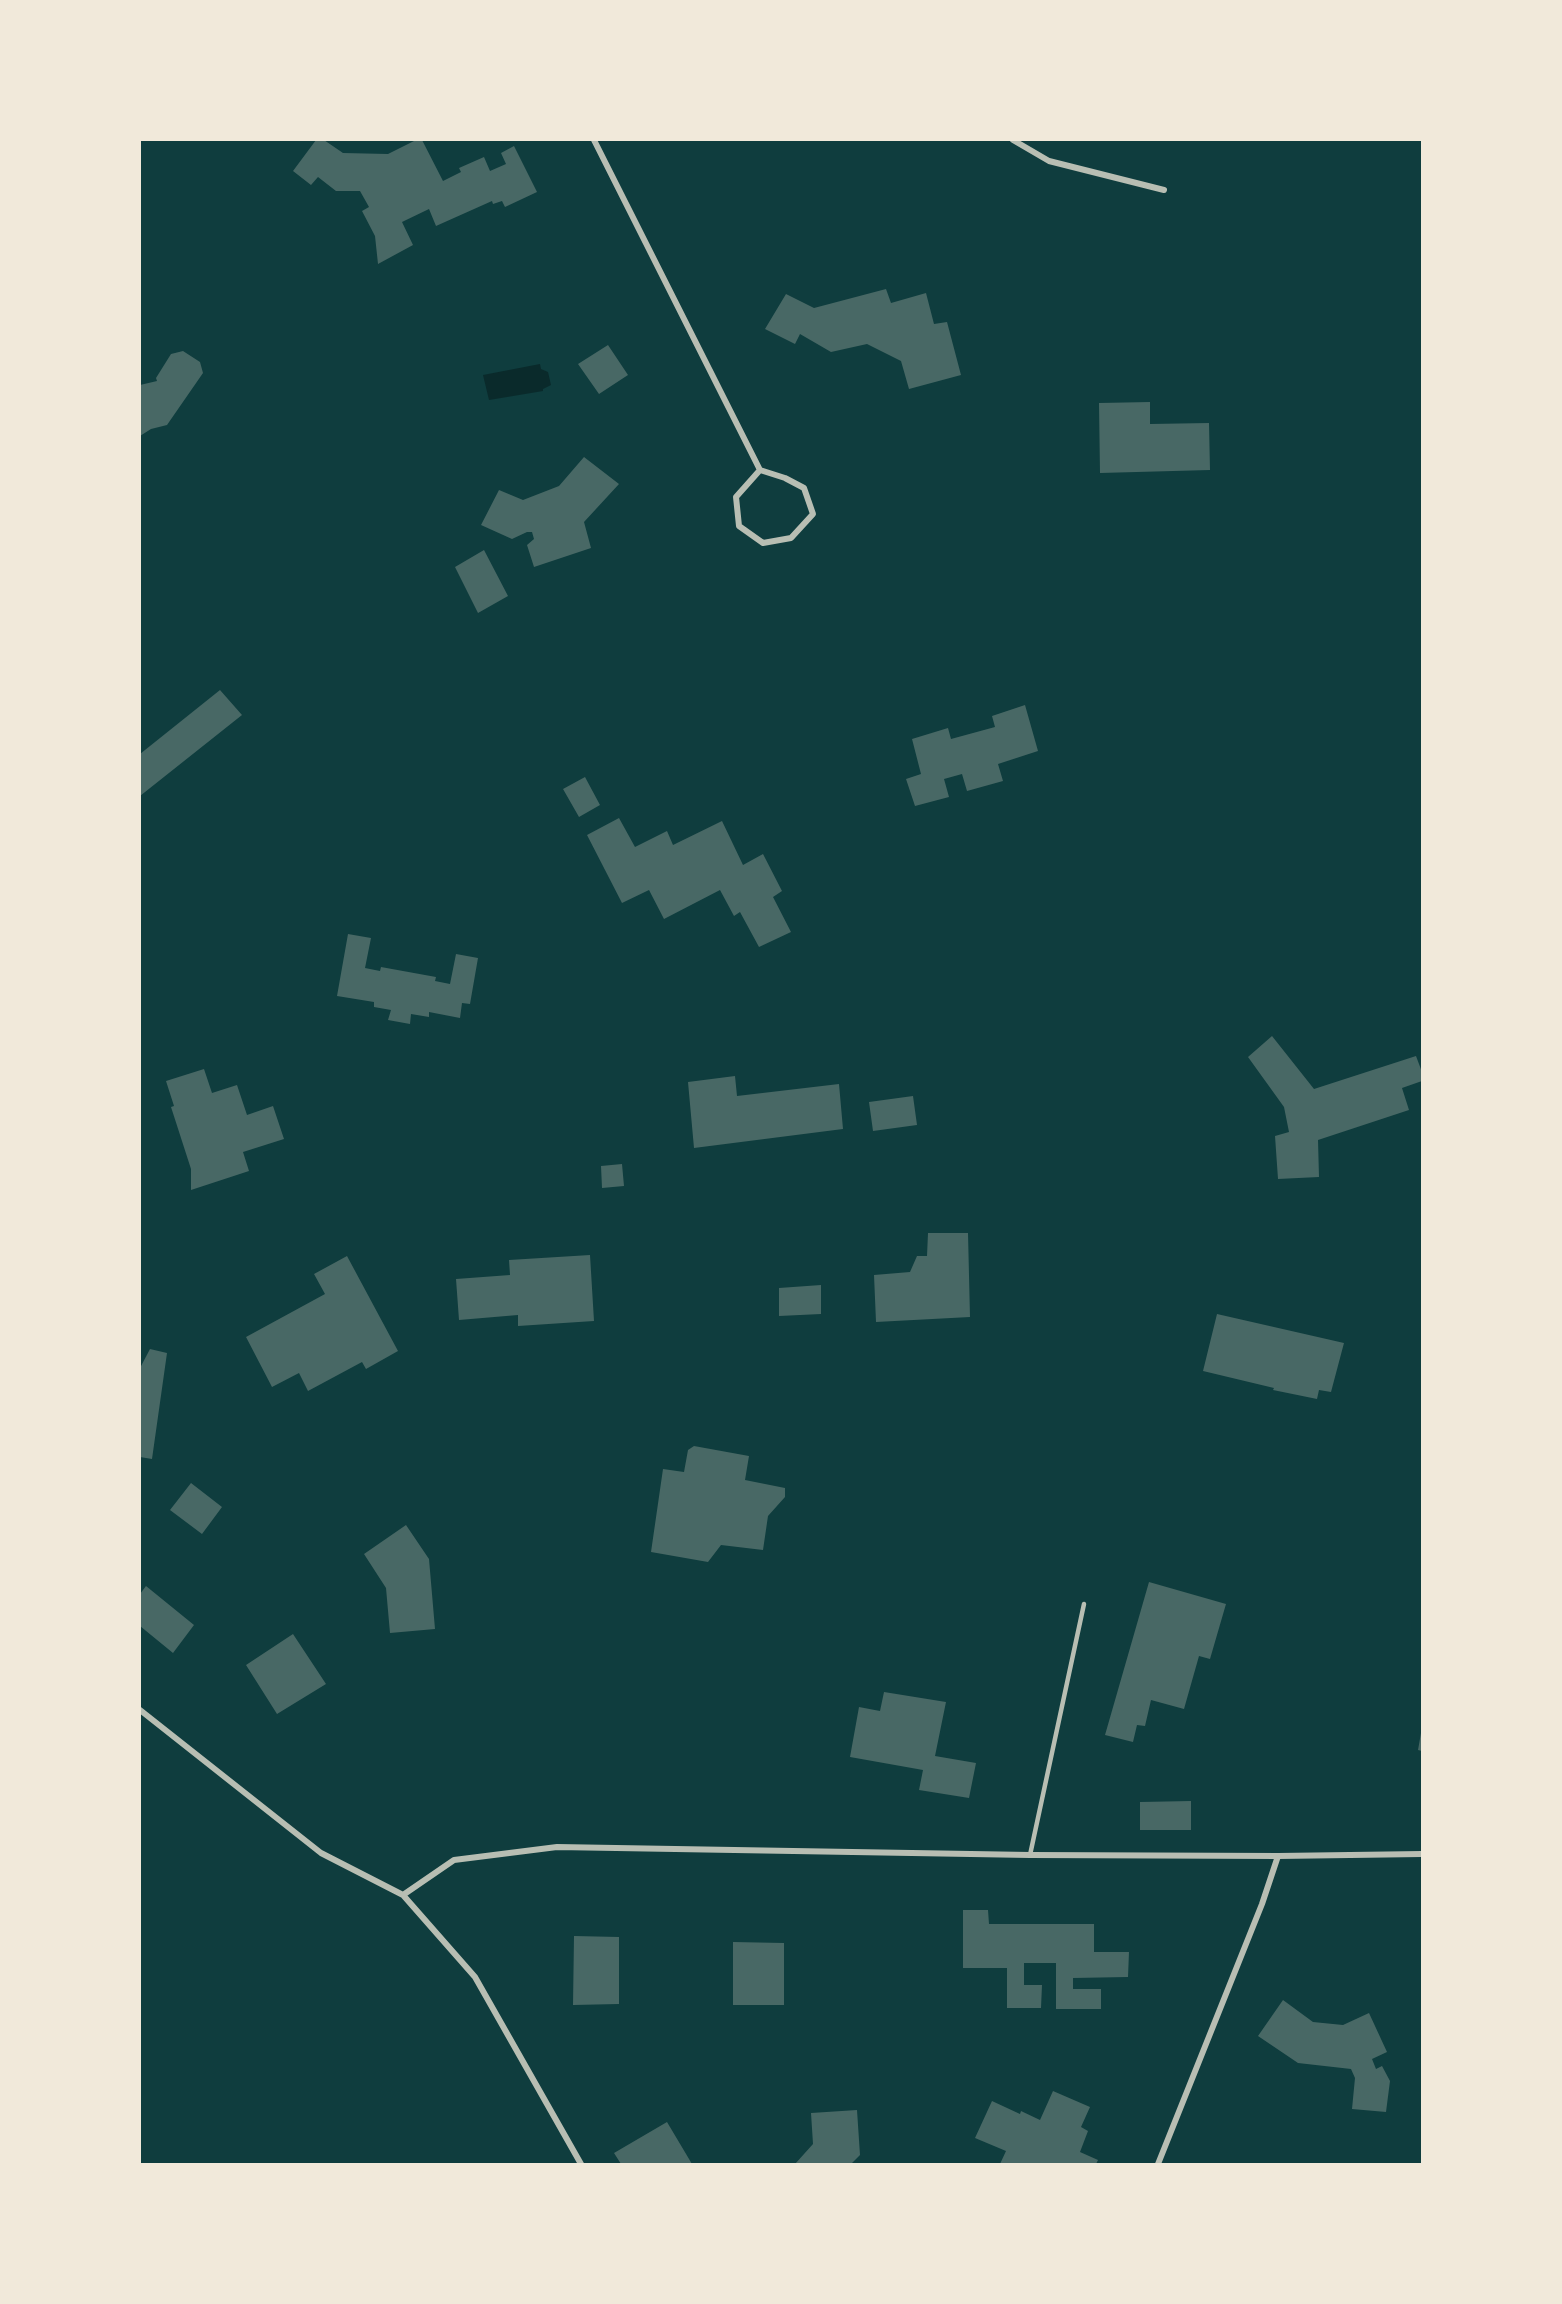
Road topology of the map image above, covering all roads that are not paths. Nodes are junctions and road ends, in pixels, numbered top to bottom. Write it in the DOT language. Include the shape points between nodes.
graph roads {
  1 [pos="594,140"];
  2 [pos="1013,140"];
  3 [pos="1164,190"];
  4 [pos="760,470"];
  5 [pos="1084,1604"];
  6 [pos="140,1710"];
  7 [pos="1422,1854"];
  8 [pos="1030,1855"];
  9 [pos="1278,1856"];
  10 [pos="403,1895"];
  11 [pos="581,2164"];
  12 [pos="1158,2164"];
  1 -- 4 [label="street"];
  2 -- 3 [label="street" via="1049,161"];
  4 -- 4 [label="street" via="736,497 739,526 763,543 791,538 813,514 804,488"];
  5 -- 8 [label="lane"];
  6 -- 10 [label="street" via="321,1853"];
  7 -- 9 [label="street"];
  8 -- 9 [label="street"];
  8 -- 10 [label="street" via="557,1847 454,1860"];
  9 -- 12 [label="street"];
  10 -- 11 [label="street" via="475,1977"];
}
